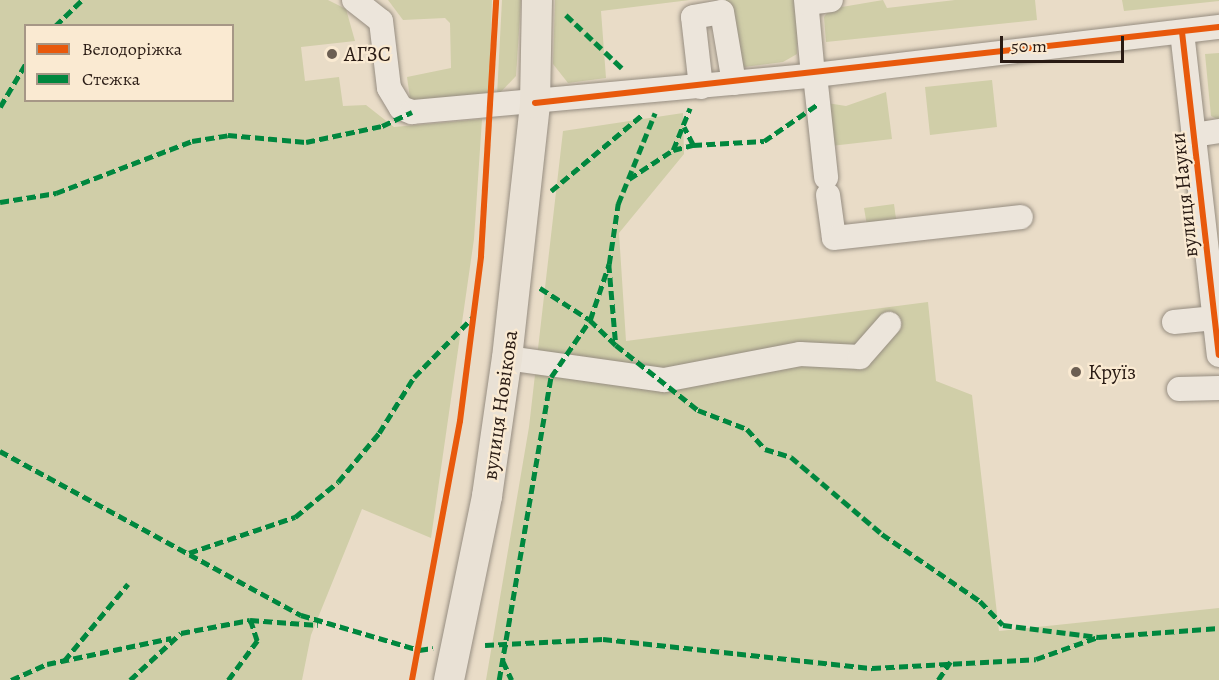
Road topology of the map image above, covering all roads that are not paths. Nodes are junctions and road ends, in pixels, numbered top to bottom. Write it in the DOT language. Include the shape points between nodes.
graph roads {
  1 [pos="354,0"];
  2 [pos="537,0"];
  3 [pos="831,0"];
  4 [pos="807,2"];
  5 [pos="1219,27"];
  6 [pos="1182,32"];
  7 [pos="814,76"];
  8 [pos="734,84"];
  9 [pos="701,87"];
  10 [pos="533,116"];
  11 [pos="1219,131"];
  12 [pos="1194,135"];
  13 [pos="1021,217"];
  14 [pos="1215,318"];
  15 [pos="1174,322"];
  16 [pos="889,324"];
  17 [pos="1219,355"];
  18 [pos="507,358"];
  19 [pos="1219,388"];
  20 [pos="1179,389"];
  21 [pos="449,680"];
  1 -- 10 [label="street" via="381,21 389,88 401,108 412,112"];
  2 -- 10 [label="main road, вулиця Новікова"];
  3 -- 4 [label="street"];
  4 -- 7 [label="street"];
  5 -- 6 [label="street"];
  6 -- 7 [label="street"];
  6 -- 12 [label="street, вулиця Науки"];
  7 -- 8 [label="street"];
  7 -- 13 [label="street" via="834,238"];
  8 -- 9 [label="street"];
  8 -- 9 [label="street" via="722,12 693,17"];
  9 -- 10 [label="street"];
  10 -- 18 [label="main road, вулиця Новікова"];
  11 -- 12 [label="street"];
  12 -- 14 [label="street, вулиця Науки"];
  14 -- 15 [label="street"];
  14 -- 17 [label="street, вулиця Науки"];
  16 -- 18 [label="street" via="860,357 800,354 664,380"];
  18 -- 21 [label="main road, вулиця Новікова" via="487,496"];
  19 -- 20 [label="street"];
}
